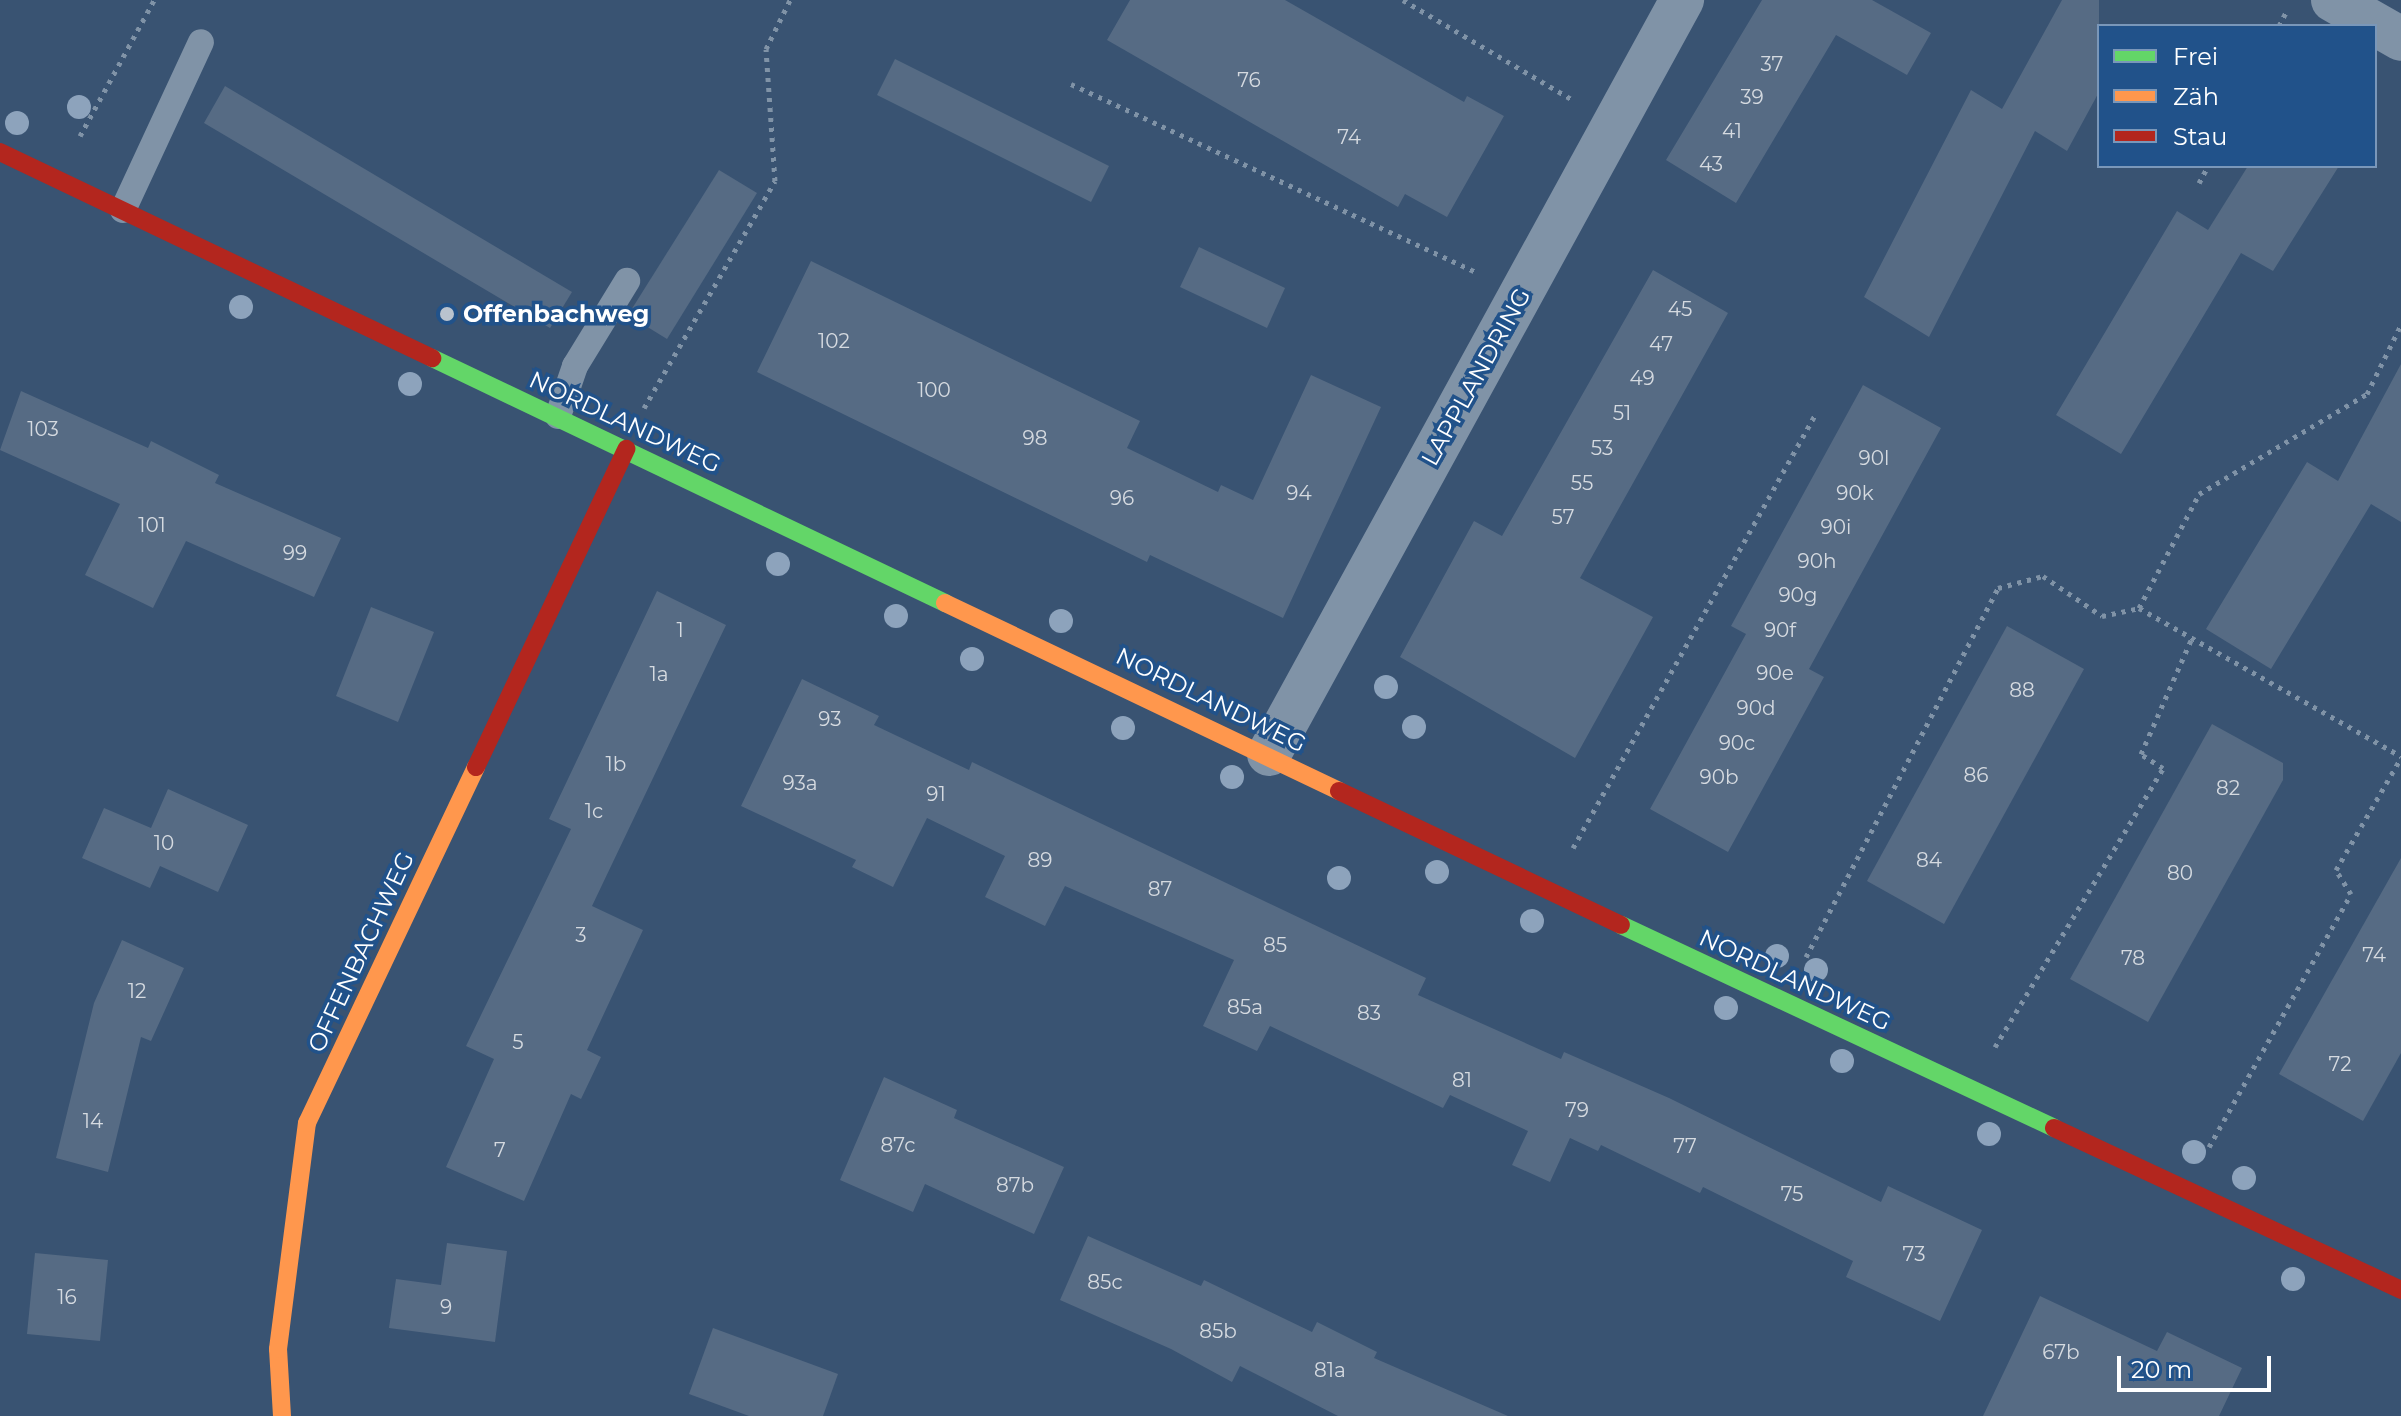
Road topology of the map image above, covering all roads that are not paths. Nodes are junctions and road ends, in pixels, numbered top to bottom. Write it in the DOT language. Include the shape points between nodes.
graph roads {
  1 [pos="1682,0"];
  2 [pos="2333,0"];
  3 [pos="2375,24"];
  4 [pos="2377,25"];
  5 [pos="2401,39"];
  6 [pos="201,42"];
  7 [pos="0,152"];
  8 [pos="123,210"];
  9 [pos="627,281"];
  10 [pos="558,416"];
  11 [pos="626,449"];
  12 [pos="1269,754"];
  13 [pos="2401,1290"];
  14 [pos="282,1416"];
  1 -- 12 [label="street, LAPPLANDRING"];
  2 -- 3 [label="street"];
  4 -- 5 [label="street"];
  6 -- 8 [label="lane"];
  7 -- 8 [label="street, NORDLANDWEG"];
  8 -- 10 [label="street, NORDLANDWEG"];
  9 -- 10 [label="lane" via="575,366"];
  10 -- 11 [label="street, NORDLANDWEG"];
  11 -- 12 [label="street, NORDLANDWEG"];
  11 -- 14 [label="street, OFFENBACHWEG" via="307,1123 278,1349"];
  12 -- 13 [label="street, NORDLANDWEG" via="1550,892"];
}
